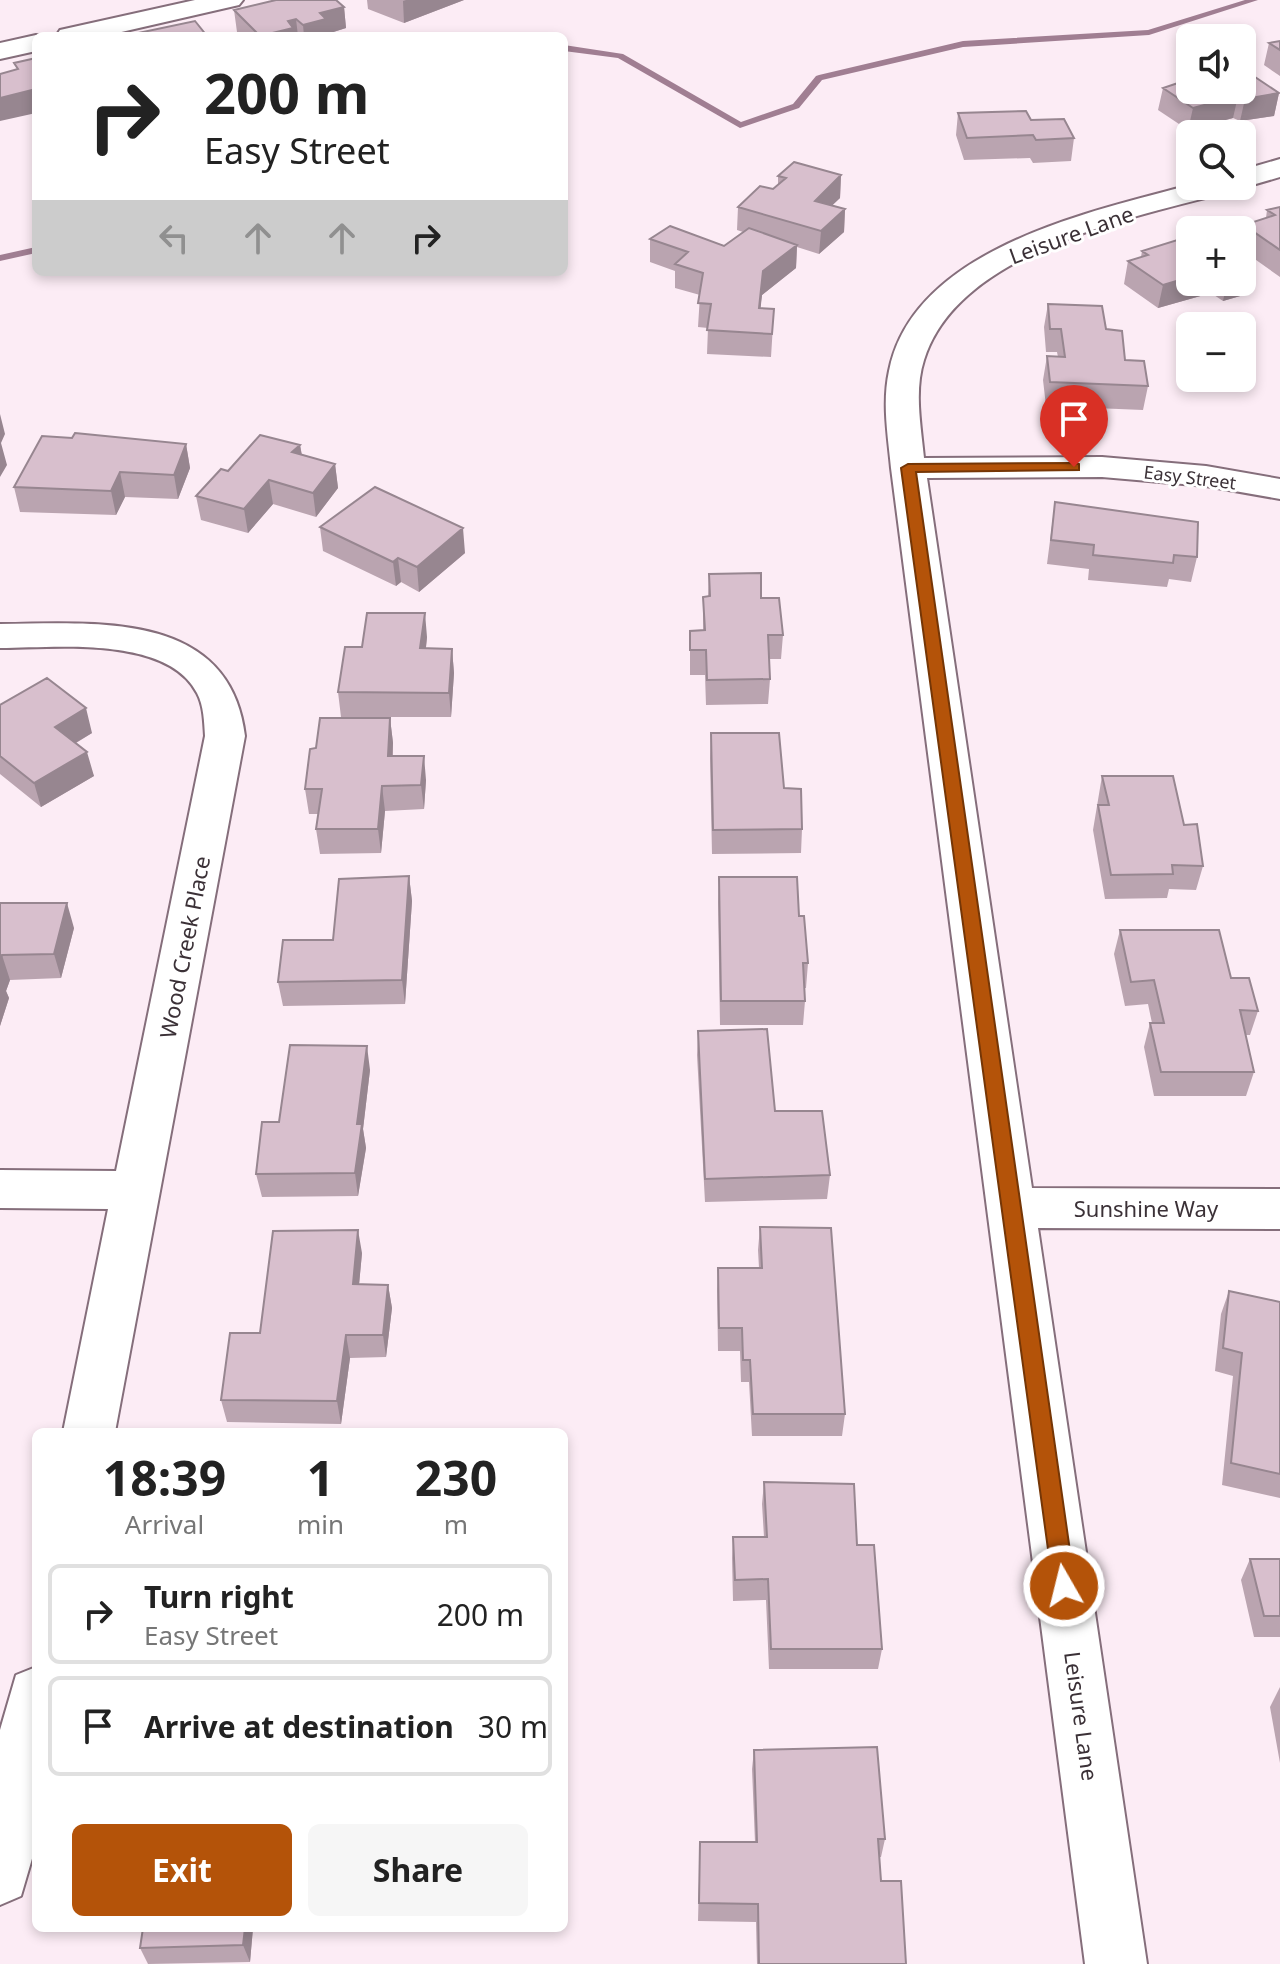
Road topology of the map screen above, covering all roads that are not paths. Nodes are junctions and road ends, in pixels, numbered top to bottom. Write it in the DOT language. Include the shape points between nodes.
graph roads {
  1 [pos="230,0"];
  2 [pos="87,32"];
  3 [pos="32,44"];
  4 [pos="0,51"];
  5 [pos="1280,168"];
  6 [pos="1256,175"];
  7 [pos="1176,199"];
  8 [pos="908,468"];
  9 [pos="1280,489"];
  10 [pos="0,636"];
  11 [pos="0,1189"];
  12 [pos="137,1190"];
  13 [pos="1012,1208"];
  14 [pos="1280,1209"];
  15 [pos="90,1428"];
  16 [pos="32,1715"];
  17 [pos="0,1875"];
  18 [pos="1116,1964"];
  1 -- 2 [label="street"];
  3 -- 4 [label="street"];
  5 -- 6 [label="street"];
  7 -- 8 [label="street, Leisure Lane" via="1044,239 961,286 921,329 908,358 902,391"];
  8 -- 9 [label="street, Easy Street" via="1102,467"];
  8 -- 13 [label="street, Leisure Lane"];
  10 -- 12 [label="street, Wood Creek Place" via="107,638 163,650 191,663 212,684 222,711 225,736"];
  11 -- 12 [label="street"];
  12 -- 15 [label="street, Wood Creek Place"];
  13 -- 14 [label="street, Sunshine Way"];
  13 -- 18 [label="street, Leisure Lane"];
  16 -- 17 [label="street"];
}
